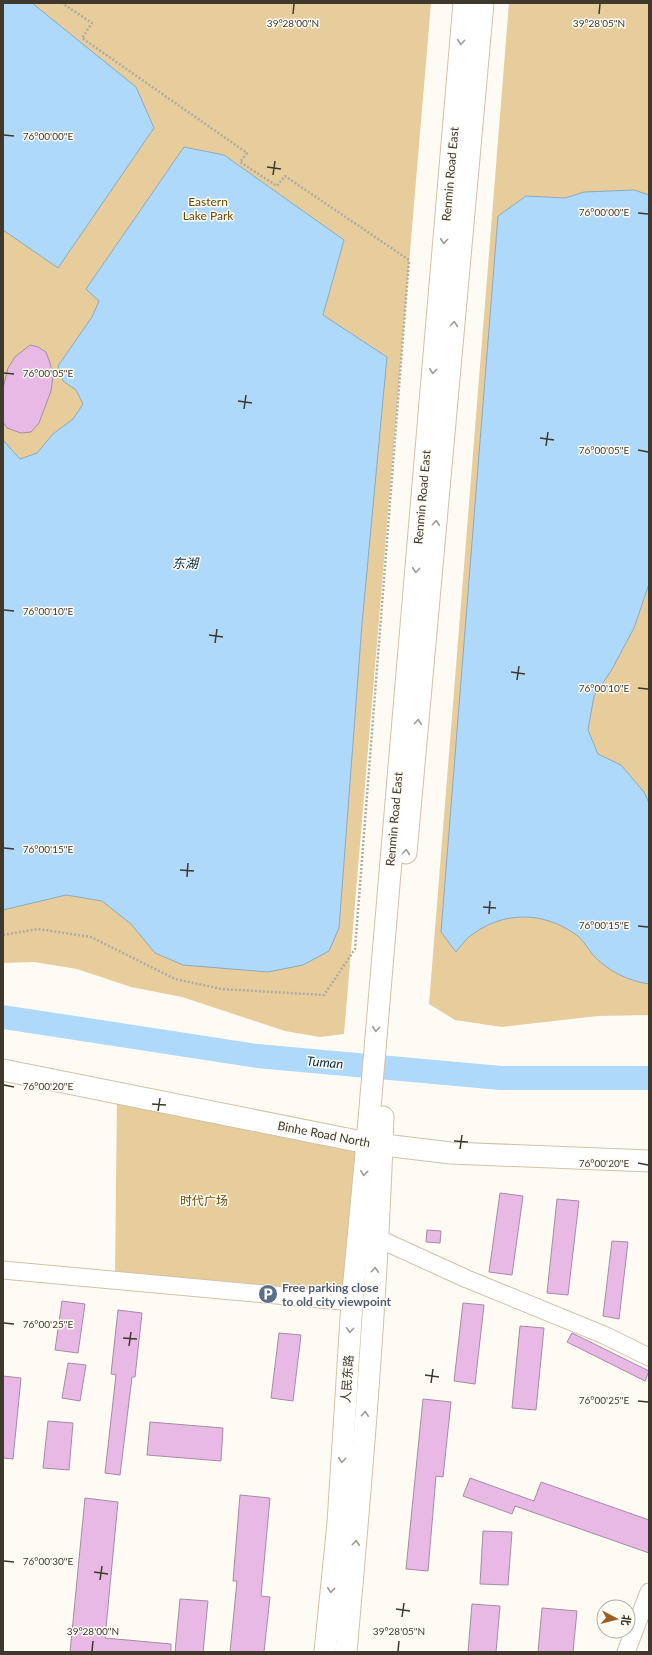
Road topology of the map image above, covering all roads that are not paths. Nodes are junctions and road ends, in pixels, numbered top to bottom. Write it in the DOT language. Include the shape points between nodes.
graph roads {
  1 [pos="464,3"];
  2 [pos="483,3"];
  3 [pos="387,989"];
  4 [pos="3,1070"];
  5 [pos="375,1144"];
  6 [pos="649,1161"];
  7 [pos="377,1238"];
  8 [pos="3,1270"];
  9 [pos="352,1302"];
  10 [pos="649,1357"];
  11 [pos="649,1592"];
  12 [pos="325,1652"];
  13 [pos="346,1652"];
  14 [pos="626,1652"];
  1 -- 3 [label="main road, Renmin Road East, one-way"];
  3 -- 2 [label="main road, Renmin Road East, one-way"];
  3 -- 5 [label="main road, 人民东路"];
  4 -- 5 [label="main road, Binhe Road North"];
  5 -- 6 [label="main road, Binhe Road North" via="451,1153"];
  5 -- 7 [label="main road, 人民东路"];
  5 -- 9 [label="main road, 人民东路, one-way"];
  7 -- 10 [label="street" via="467,1279 604,1334"];
  13 -- 7 [label="main road, 人民东路, one-way" via="358,1525"];
  8 -- 9 [label="street"];
  9 -- 12 [label="main road, 人民东路, one-way" via="338,1523"];
  11 -- 14 [label="street"];
}
